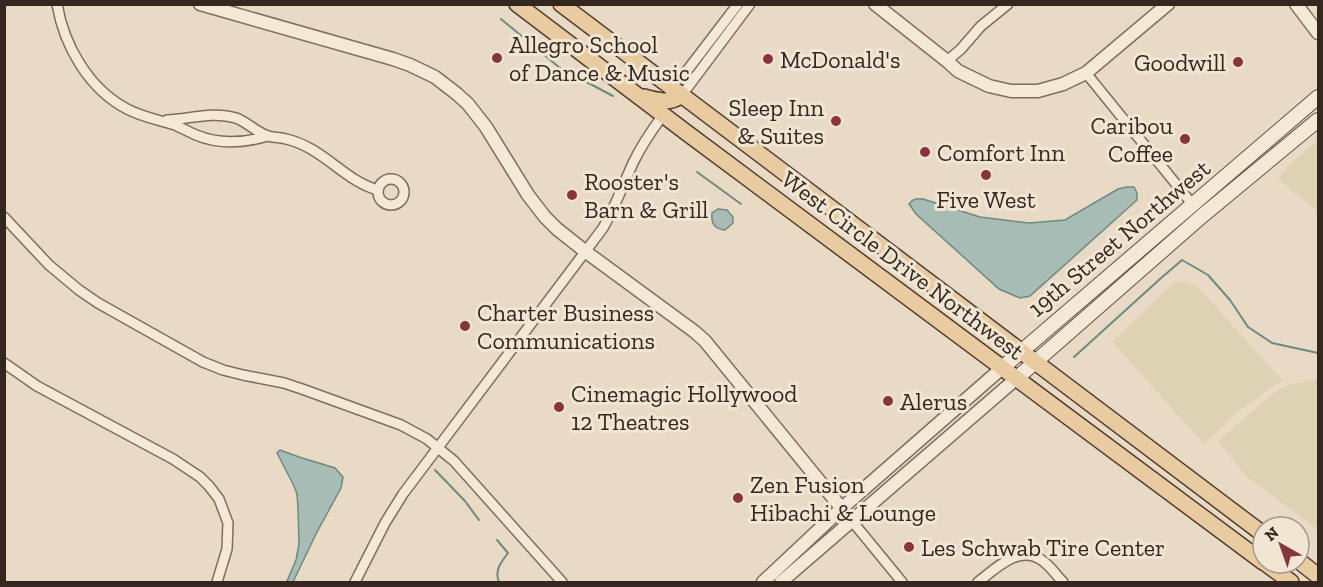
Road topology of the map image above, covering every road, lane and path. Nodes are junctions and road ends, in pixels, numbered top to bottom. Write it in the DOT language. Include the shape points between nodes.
graph roads {
  1 [pos="57,4"];
  2 [pos="200,4"];
  3 [pos="518,4"];
  4 [pos="561,4"];
  5 [pos="738,4"];
  6 [pos="750,4"];
  7 [pos="874,4"];
  8 [pos="1008,4"];
  9 [pos="1168,4"];
  10 [pos="1296,4"];
  11 [pos="1318,33"];
  12 [pos="947,60"];
  13 [pos="1086,72"];
  14 [pos="668,84"];
  15 [pos="682,95"];
  16 [pos="639,96"];
  17 [pos="1318,97"];
  18 [pos="663,115"];
  19 [pos="159,120"];
  20 [pos="1318,120"];
  21 [pos="268,136"];
  22 [pos="378,190"];
  23 [pos="1193,205"];
  24 [pos="4,217"];
  25 [pos="586,252"];
  26 [pos="1021,351"];
  27 [pos="1035,362"];
  28 [pos="4,363"];
  29 [pos="1002,368"];
  30 [pos="1017,378"];
  31 [pos="438,447"];
  32 [pos="842,508"];
  33 [pos="852,521"];
  34 [pos="1251,525"];
  35 [pos="1251,552"];
  36 [pos="217,582"];
  37 [pos="355,582"];
  38 [pos="562,582"];
  39 [pos="763,582"];
  40 [pos="781,582"];
  41 [pos="902,582"];
  42 [pos="978,582"];
  43 [pos="1063,582"];
  1 -- 19 [label="street" via="69,43 88,75 125,108"];
  2 -- 25 [label="street" via="393,59 435,77 476,114 545,217"];
  3 -- 16 [label="main road, West Circle Drive Northwest"];
  4 -- 14 [label="main road, West Circle Drive Northwest"];
  5 -- 14 [label="street" via="686,72"];
  6 -- 15 [label="street"];
  7 -- 12 [label="street"];
  8 -- 12 [label="street"];
  9 -- 13 [label="street"];
  10 -- 11 [label="street"];
  12 -- 13 [label="street" via="974,80 1011,91 1045,89"];
  13 -- 23 [label="street"];
  14 -- 15 [label="main road, West Circle Drive Northwest"];
  15 -- 16 [label="main road" via="664,102"];
  15 -- 26 [label="main road, West Circle Drive Northwest"];
  16 -- 18 [label="main road, West Circle Drive Northwest"];
  17 -- 23 [label="main road, 19th Street Northwest"];
  18 -- 25 [label="street" via="633,162 613,210"];
  18 -- 29 [label="main road, West Circle Drive Northwest"];
  19 -- 21 [label="street" via="217,141 233,143"];
  19 -- 21 [label="street" via="210,115 235,118"];
  20 -- 27 [label="main road, 19th Street Northwest"];
  21 -- 22 [label="street" via="311,148 351,177"];
  23 -- 26 [label="main road, 19th Street Northwest"];
  24 -- 31 [label="street" via="49,265 79,290 203,362 302,389 401,425"];
  25 -- 31 [label="street"];
  25 -- 32 [label="street" via="705,341"];
  26 -- 27 [label="main road, West Circle Drive Northwest"];
  26 -- 29 [label="main road, 19th Street Northwest"];
  27 -- 30 [label="main road, 19th Street Northwest"];
  27 -- 34 [label="main road, West Circle Drive Northwest"];
  28 -- 36 [label="street" via="37,386 200,477 219,499 228,523 227,549"];
  29 -- 30 [label="main road, West Circle Drive Northwest"];
  29 -- 32 [label="street, 19th Street Northwest"];
  30 -- 33 [label="street, 19th Street Northwest"];
  30 -- 35 [label="main road, West Circle Drive Northwest"];
  31 -- 37 [label="street" via="403,494"];
  31 -- 38 [label="street"];
  32 -- 33 [label="street"];
  32 -- 39 [label="street, 19th Street Northwest"];
  33 -- 40 [label="street, 19th Street Northwest"];
  33 -- 41 [label="street"];
  42 -- 43 [label="street" via="1009,560 1026,555 1039,558"];
}
